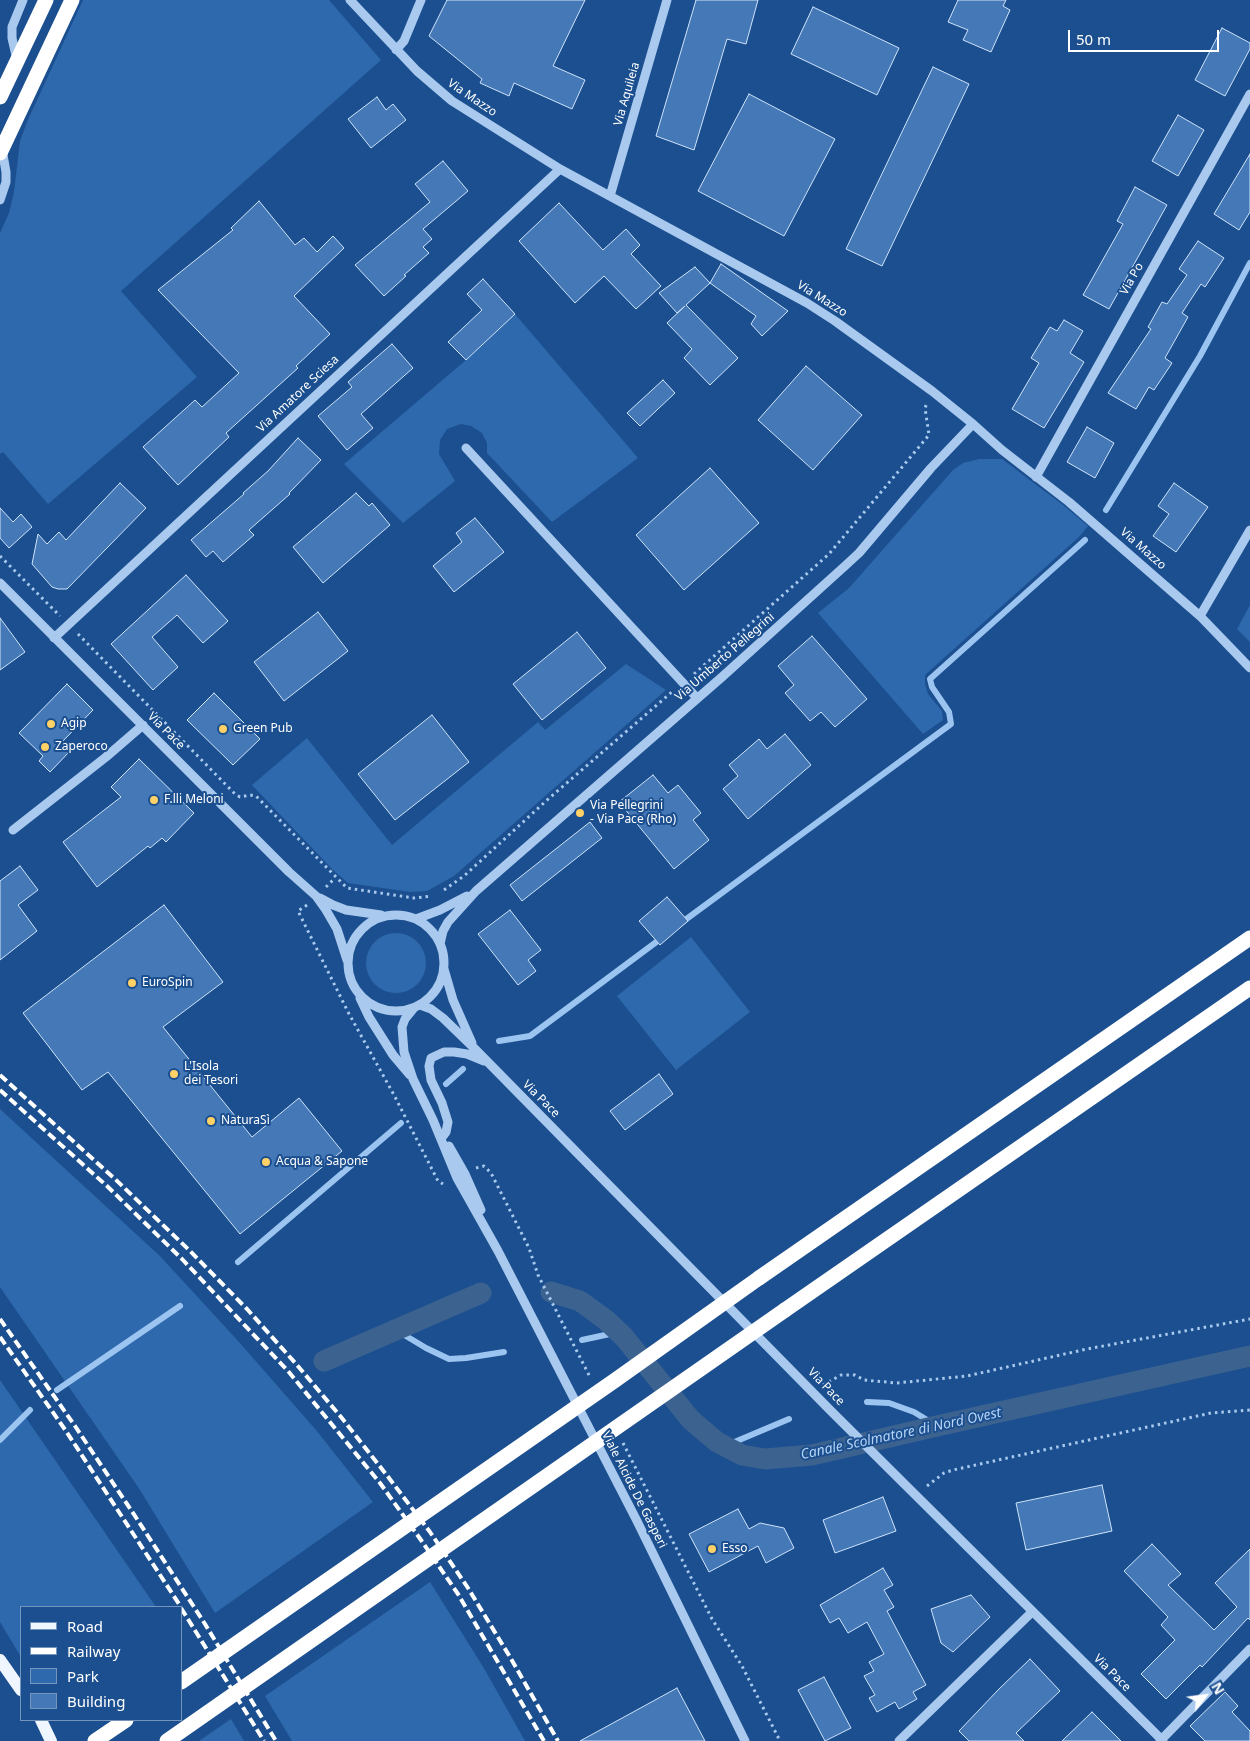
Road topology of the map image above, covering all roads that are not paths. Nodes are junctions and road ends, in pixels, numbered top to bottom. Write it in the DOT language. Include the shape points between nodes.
graph roads {
  1 [pos="23,0"];
  2 [pos="46,0"];
  3 [pos="72,0"];
  4 [pos="350,0"];
  5 [pos="421,0"];
  6 [pos="667,0"];
  7 [pos="396,50"];
  8 [pos="17,61"];
  9 [pos="1250,94"];
  10 [pos="0,97"];
  11 [pos="1,151"];
  12 [pos="560,170"];
  13 [pos="610,196"];
  14 [pos="0,200"];
  15 [pos="973,424"];
  16 [pos="466,448"];
  17 [pos="1036,476"];
  18 [pos="1250,530"];
  19 [pos="0,583"];
  20 [pos="1200,616"];
  21 [pos="54,638"];
  22 [pos="1250,668"];
  23 [pos="697,698"];
  24 [pos="143,725"];
  25 [pos="14,830"];
  26 [pos="476,891"];
  27 [pos="316,896"];
  28 [pos="387,915"];
  29 [pos="416,919"];
  30 [pos="1250,938"];
  31 [pos="440,944"];
  32 [pos="347,960"];
  33 [pos="444,966"];
  34 [pos="1250,988"];
  35 [pos="357,991"];
  36 [pos="417,1006"];
  37 [pos="474,1048"];
  38 [pos="487,1062"];
  39 [pos="413,1079"];
  40 [pos="433,1120"];
  41 [pos="443,1136"];
  42 [pos="498,1251"];
  43 [pos="1032,1612"];
  44 [pos="1250,1649"];
  45 [pos="0,1660"];
  46 [pos="182,1681"];
  47 [pos="20,1689"];
  48 [pos="41,1721"];
  49 [pos="125,1721"];
  50 [pos="1161,1740"];
  51 [pos="51,1741"];
  52 [pos="95,1741"];
  53 [pos="167,1741"];
  54 [pos="745,1741"];
  55 [pos="899,1741"];
  1 -- 8 [label="street" via="12,27"];
  2 -- 8 [label="highway"];
  3 -- 11 [label="highway"];
  4 -- 7 [label="street, Via Mazzo"];
  5 -- 7 [label="street" via="404,41"];
  6 -- 13 [label="street, Via Aquileia"];
  7 -- 12 [label="street, Via Mazzo" via="452,102"];
  8 -- 10 [label="highway"];
  9 -- 17 [label="street, Via Po"];
  11 -- 14 [label="street" via="6,182"];
  12 -- 13 [label="street, Via Mazzo"];
  12 -- 21 [label="street, Via Amatore Sciesa"];
  13 -- 15 [label="street, Via Mazzo" via="807,303 932,391"];
  15 -- 17 [label="street, Via Mazzo"];
  15 -- 23 [label="street, Via Umberto Pellegrini" via="859,553"];
  16 -- 23 [label="street"];
  17 -- 20 [label="street, Via Mazzo"];
  18 -- 20 [label="street"];
  19 -- 21 [label="street, Via Pace"];
  20 -- 22 [label="street, Via Mazzo"];
  21 -- 24 [label="street, Via Pace"];
  23 -- 26 [label="street, Via Umberto Pellegrini"];
  24 -- 25 [label="street"];
  24 -- 27 [label="street, Via Pace"];
  26 -- 29 [label="street"];
  26 -- 31 [label="street" via="448,922"];
  27 -- 28 [label="street, Via Pace" via="346,910"];
  27 -- 32 [label="street, Via Pace" via="337,930"];
  28 -- 29 [label="street"];
  28 -- 32 [label="street" via="372,920 359,931"];
  29 -- 31 [label="street" via="434,934"];
  30 -- 46 [label="highway, bridge"];
  31 -- 33 [label="street"];
  32 -- 35 [label="street" via="349,977"];
  33 -- 36 [label="street" via="432,995"];
  33 -- 37 [label="street, Via Pace" via="451,994"];
  34 -- 53 [label="highway, bridge"];
  35 -- 36 [label="street" via="382,1009 398,1011"];
  35 -- 39 [label="street, Viale Alcide De Gasperi" via="392,1055"];
  36 -- 37 [label="street, Via Pace" via="431,1009"];
  36 -- 39 [label="street, Viale Alcide De Gasperi" via="405,1019 402,1035"];
  37 -- 38 [label="street, Via Pace"];
  38 -- 41 [label="street" via="454,1052 444,1052 431,1058 431,1080 448,1122"];
  38 -- 43 [label="street, Via Pace"];
  39 -- 40 [label="street, Viale Alcide De Gasperi"];
  40 -- 41 [label="street, Viale Alcide De Gasperi"];
  40 -- 42 [label="street, Viale Alcide De Gasperi" via="457,1178"];
  41 -- 42 [label="street, Viale Alcide De Gasperi" via="465,1174"];
  42 -- 54 [label="street, Viale Alcide De Gasperi"];
  43 -- 50 [label="street, Via Pace"];
  43 -- 55 [label="street"];
  44 -- 50 [label="street"];
  45 -- 47 [label="main road"];
  48 -- 51 [label="main road"];
  49 -- 52 [label="highway"];
}
